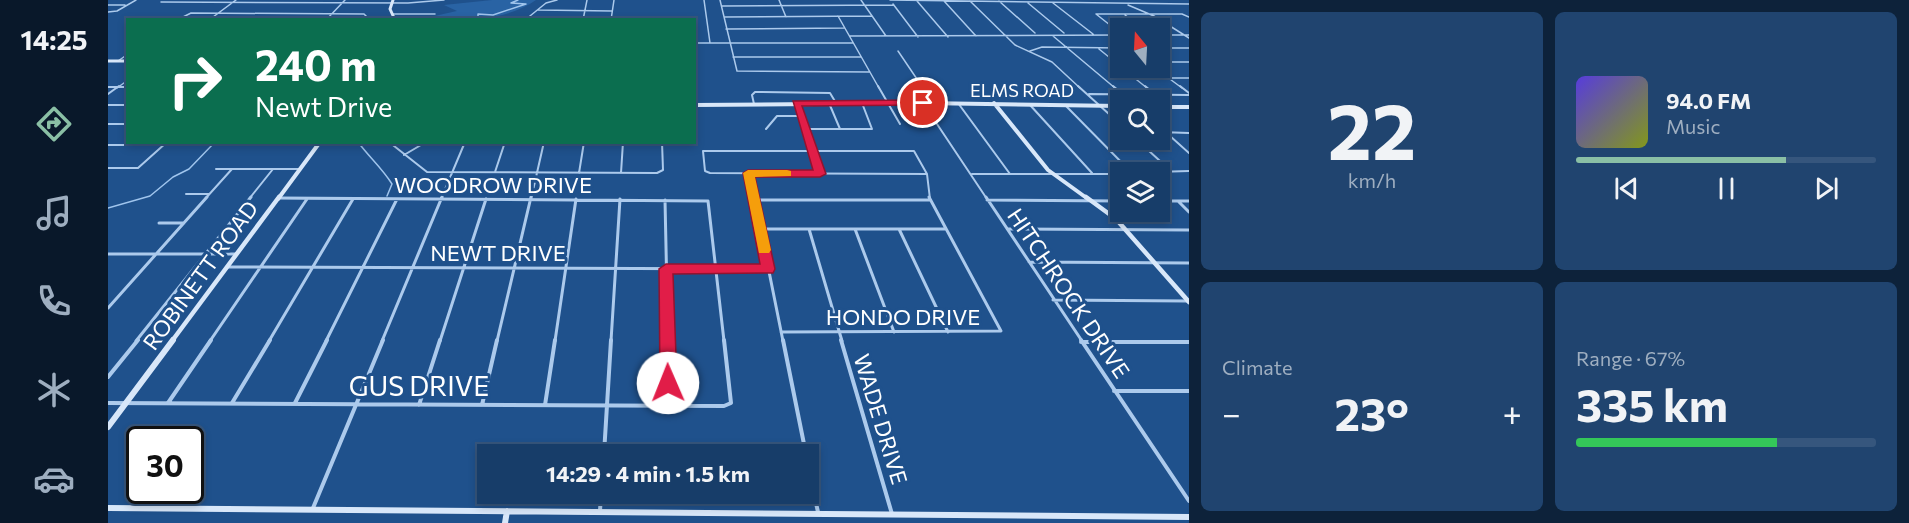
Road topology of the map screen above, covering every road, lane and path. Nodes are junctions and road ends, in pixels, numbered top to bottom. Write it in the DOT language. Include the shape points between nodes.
graph roads {
  1 [pos="136,0"];
  2 [pos="236,0"];
  3 [pos="444,0"];
  4 [pos="557,0"];
  5 [pos="587,0"];
  6 [pos="614,0"];
  7 [pos="704,0"];
  8 [pos="720,0"];
  9 [pos="778,0"];
  10 [pos="861,0"];
  11 [pos="890,0"];
  12 [pos="916,0"];
  13 [pos="1064,0"];
  14 [pos="1118,0"];
  15 [pos="162,1"];
  16 [pos="344,1"];
  17 [pos="392,1"];
  18 [pos="943,1"];
  19 [pos="969,1"];
  20 [pos="999,1"];
  21 [pos="233,2"];
  22 [pos="1027,2"];
  23 [pos="1053,3"];
  24 [pos="1067,3"];
  25 [pos="1125,3"];
  26 [pos="1189,4"];
  27 [pos="108,5"];
  28 [pos="127,5"];
  29 [pos="865,5"];
  30 [pos="894,5"];
  31 [pos="722,6"];
  32 [pos="781,6"];
  33 [pos="538,10"];
  34 [pos="584,11"];
  35 [pos="612,11"];
  36 [pos="108,12"];
  37 [pos="218,13"];
  38 [pos="332,14"];
  39 [pos="391,14"];
  40 [pos="435,14"];
  41 [pos="1124,14"];
  42 [pos="1152,14"];
  43 [pos="838,16"];
  44 [pos="872,16"];
  45 [pos="724,17"];
  46 [pos="786,17"];
  47 [pos="1189,17"];
  48 [pos="181,18"];
  49 [pos="212,18"];
  50 [pos="328,18"];
  51 [pos="368,18"];
  52 [pos="394,18"];
  53 [pos="526,18"];
  54 [pos="583,18"];
  55 [pos="611,18"];
  56 [pos="1130,18"];
  57 [pos="1110,26"];
  58 [pos="726,28"];
  59 [pos="845,28"];
  60 [pos="1004,34"];
  61 [pos="1036,34"];
  62 [pos="1051,34"];
  63 [pos="1065,34"];
  64 [pos="1110,34"];
  65 [pos="1094,35"];
  66 [pos="1170,35"];
  67 [pos="1185,35"];
  68 [pos="850,36"];
  69 [pos="886,36"];
  70 [pos="918,37"];
  71 [pos="948,37"];
  72 [pos="976,37"];
  73 [pos="1189,37"];
  74 [pos="696,43"];
  75 [pos="710,43"];
  76 [pos="730,43"];
  77 [pos="854,43"];
  78 [pos="1066,48"];
  79 [pos="1097,48"];
  80 [pos="1110,48"];
  81 [pos="1170,48"];
  82 [pos="1189,48"];
  83 [pos="898,51"];
  84 [pos="1029,52"];
  85 [pos="126,55"];
  86 [pos="733,57"];
  87 [pos="861,57"];
  88 [pos="1110,58"];
  89 [pos="108,61"];
  90 [pos="118,61"];
  91 [pos="126,61"];
  92 [pos="1170,62"];
  93 [pos="1189,62"];
  94 [pos="870,72"];
  95 [pos="1135,78"];
  96 [pos="1169,78"];
  97 [pos="1170,78"];
  98 [pos="1189,78"];
  99 [pos="126,81"];
  100 [pos="108,87"];
  101 [pos="118,87"];
  102 [pos="126,87"];
  103 [pos="1116,90"];
  104 [pos="1151,90"];
  105 [pos="108,94"];
  106 [pos="1087,94"];
  107 [pos="1110,94"];
  108 [pos="1170,94"];
  109 [pos="1189,94"];
  110 [pos="829,103"];
  111 [pos="836,103"];
  112 [pos="862,103"];
  113 [pos="887,103"];
  114 [pos="923,103"];
  115 [pos="934,103"];
  116 [pos="958,103"];
  117 [pos="994,103"];
  118 [pos="1029,103"];
  119 [pos="754,104"];
  120 [pos="796,104"];
  121 [pos="1064,104"];
  122 [pos="108,105"];
  123 [pos="126,105"];
  124 [pos="696,105"];
  125 [pos="1099,105"];
  126 [pos="1110,106"];
  127 [pos="1170,106"];
  128 [pos="1189,107"];
  129 [pos="1110,115"];
  130 [pos="800,116"];
  131 [pos="108,124"];
  132 [pos="126,124"];
  133 [pos="900,124"];
  134 [pos="766,129"];
  135 [pos="805,129"];
  136 [pos="840,130"];
  137 [pos="1170,132"];
  138 [pos="1189,133"];
  139 [pos="1170,136"];
  140 [pos="165,144"];
  141 [pos="319,144"];
  142 [pos="391,144"];
  143 [pos="424,144"];
  144 [pos="464,144"];
  145 [pos="504,144"];
  146 [pos="544,144"];
  147 [pos="584,144"];
  148 [pos="623,144"];
  149 [pos="662,144"];
  150 [pos="108,145"];
  151 [pos="812,150"];
  152 [pos="1148,150"];
  153 [pos="1189,153"];
  154 [pos="403,155"];
  155 [pos="1121,162"];
  156 [pos="108,168"];
  157 [pos="216,169"];
  158 [pos="232,169"];
  159 [pos="273,169"];
  160 [pos="300,169"];
  161 [pos="1171,171"];
  162 [pos="1189,171"];
  163 [pos="453,172"];
  164 [pos="495,173"];
  165 [pos="537,173"];
  166 [pos="579,173"];
  167 [pos="621,173"];
  168 [pos="748,173"];
  169 [pos="820,174"];
  170 [pos="927,174"];
  171 [pos="971,174"];
  172 [pos="1010,174"];
  173 [pos="1053,174"];
  174 [pos="1093,174"];
  175 [pos="1110,174"];
  176 [pos="186,194"];
  177 [pos="209,194"];
  178 [pos="278,198"];
  179 [pos="307,198"];
  180 [pos="442,198"];
  181 [pos="353,199"];
  182 [pos="398,199"];
  183 [pos="486,199"];
  184 [pos="530,199"];
  185 [pos="576,199"];
  186 [pos="620,199"];
  187 [pos="665,200"];
  188 [pos="754,200"];
  189 [pos="930,200"];
  190 [pos="987,200"];
  191 [pos="1091,201"];
  192 [pos="1110,201"];
  193 [pos="1170,201"];
  194 [pos="1178,201"];
  195 [pos="1189,201"];
  196 [pos="1189,212"];
  197 [pos="159,223"];
  198 [pos="184,223"];
  199 [pos="760,229"];
  200 [pos="809,229"];
  201 [pos="855,229"];
  202 [pos="900,229"];
  203 [pos="946,229"];
  204 [pos="1007,229"];
  205 [pos="1125,230"];
  206 [pos="1189,230"];
  207 [pos="108,254"];
  208 [pos="156,254"];
  209 [pos="206,254"];
  210 [pos="236,254"];
  211 [pos="1029,262"];
  212 [pos="1154,262"];
  213 [pos="1189,263"];
  214 [pos="227,267"];
  215 [pos="260,267"];
  216 [pos="313,267"];
  217 [pos="363,268"];
  218 [pos="413,268"];
  219 [pos="464,268"];
  220 [pos="514,268"];
  221 [pos="566,268"];
  222 [pos="616,269"];
  223 [pos="666,269"];
  224 [pos="717,269"];
  225 [pos="768,269"];
  226 [pos="1053,300"];
  227 [pos="1188,301"];
  228 [pos="108,308"];
  229 [pos="781,332"];
  230 [pos="838,332"];
  231 [pos="894,332"];
  232 [pos="948,332"];
  233 [pos="1081,342"];
  234 [pos="1189,342"];
  235 [pos="108,377"];
  236 [pos="1114,391"];
  237 [pos="1189,391"];
  238 [pos="108,403"];
  239 [pos="126,403"];
  240 [pos="168,403"];
  241 [pos="232,403"];
  242 [pos="294,404"];
  243 [pos="357,404"];
  244 [pos="419,405"];
  245 [pos="482,405"];
  246 [pos="545,405"];
  247 [pos="607,405"];
  248 [pos="669,406"];
  249 [pos="108,427"];
  250 [pos="605,444"];
  251 [pos="804,444"];
  252 [pos="1189,501"];
  253 [pos="600,504"];
  254 [pos="816,504"];
  255 [pos="108,508"];
  256 [pos="313,508"];
  257 [pos="507,511"];
  258 [pos="600,512"];
  259 [pos="818,514"];
  260 [pos="892,514"];
  261 [pos="939,515"];
  262 [pos="1189,517"];
  263 [pos="1138,520"];
  264 [pos="505,523"];
  265 [pos="942,523"];
  1 -- 28 [label="street"];
  2 -- 21 [label="street"];
  3 -- 17 [label="street"];
  4 -- 33 [label="street"];
  5 -- 34 [label="street"];
  6 -- 35 [label="street"];
  7 -- 75 [label="street"];
  8 -- 31 [label="street"];
  9 -- 32 [label="street"];
  10 -- 29 [label="street"];
  11 -- 12 [label="street"];
  11 -- 30 [label="street"];
  12 -- 18 [label="street"];
  12 -- 71 [label="street"];
  13 -- 24 [label="street"];
  14 -- 25 [label="street"];
  15 -- 21 [label="street"];
  16 -- 17 [label="street"];
  16 -- 21 [label="street"];
  16 -- 38 [label="street"];
  17 -- 39 [label="main road"];
  18 -- 19 [label="street"];
  18 -- 72 [label="street"];
  19 -- 20 [label="street"];
  19 -- 60 [label="street"];
  20 -- 22 [label="street"];
  20 -- 61 [label="street"];
  21 -- 37 [label="street"];
  22 -- 23 [label="street"];
  22 -- 63 [label="street"];
  23 -- 24 [label="street"];
  23 -- 65 [label="street"];
  24 -- 25 [label="street"];
  25 -- 26 [label="street"];
  25 -- 42 [label="street"];
  27 -- 28 [label="street"];
  28 -- 36 [label="street"];
  29 -- 30 [label="street"];
  29 -- 32 [label="street"];
  29 -- 44 [label="street"];
  30 -- 70 [label="street"];
  31 -- 32 [label="street"];
  31 -- 45 [label="street"];
  32 -- 46 [label="street"];
  33 -- 34 [label="street"];
  33 -- 53 [label="street"];
  34 -- 35 [label="street"];
  34 -- 54 [label="street"];
  35 -- 55 [label="street"];
  37 -- 38 [label="street"];
  37 -- 48 [label="street" via="191,13"];
  37 -- 49 [label="street"];
  38 -- 50 [label="street"];
  38 -- 51 [label="street" via="365,14"];
  39 -- 40 [label="street"];
  39 -- 52 [label="main road"];
  41 -- 42 [label="street"];
  41 -- 56 [label="street"];
  41 -- 57 [label="street" via="1096,14"];
  42 -- 47 [label="street"];
  42 -- 67 [label="street"];
  43 -- 44 [label="street"];
  43 -- 46 [label="street"];
  43 -- 59 [label="street"];
  44 -- 69 [label="street"];
  45 -- 46 [label="street"];
  45 -- 58 [label="street"];
  58 -- 59 [label="street"];
  58 -- 76 [label="street"];
  59 -- 68 [label="street"];
  60 -- 61 [label="street"];
  60 -- 72 [label="street"];
  60 -- 84 [label="street"];
  61 -- 62 [label="street"];
  62 -- 63 [label="street"];
  62 -- 78 [label="street"];
  63 -- 65 [label="street"];
  64 -- 65 [label="street"];
  66 -- 67 [label="street"];
  67 -- 73 [label="street"];
  68 -- 69 [label="street"];
  68 -- 77 [label="street"];
  69 -- 70 [label="street"];
  70 -- 71 [label="street"];
  71 -- 72 [label="street"];
  74 -- 75 [label="street"];
  75 -- 76 [label="street"];
  76 -- 77 [label="street"];
  76 -- 86 [label="street"];
  77 -- 87 [label="street"];
  78 -- 79 [label="street"];
  78 -- 84 [label="street" via="1042,47"];
  78 -- 103 [label="street"];
  79 -- 80 [label="street"];
  79 -- 88 [label="street"];
  81 -- 82 [label="street"];
  83 -- 115 [label="street"];
  84 -- 106 [label="street" via="1052,62"];
  85 -- 90 [label="street"];
  86 -- 87 [label="street"];
  86 -- 94 [label="street" via="736,71"];
  87 -- 94 [label="street"];
  89 -- 90 [label="main road"];
  90 -- 91 [label="main road"];
  92 -- 93 [label="street"];
  94 -- 113 [label="street"];
  95 -- 104 [label="street"];
  96 -- 109 [label="street"];
  97 -- 98 [label="street"];
  99 -- 101 [label="street"];
  100 -- 101 [label="street"];
  101 -- 102 [label="street"];
  101 -- 105 [label="street"];
  106 -- 107 [label="street"];
  106 -- 125 [label="street"];
  108 -- 109 [label="street"];
  110 -- 111 [label="main road, ELMS ROAD"];
  110 -- 120 [label="main road, ELMS ROAD"];
  110 -- 136 [label="street"];
  111 -- 112 [label="main road, ELMS ROAD"];
  111 -- 119 [label="street" via="830,93 755,92"];
  112 -- 113 [label="main road, ELMS ROAD"];
  112 -- 136 [label="street" via="872,129"];
  113 -- 114 [label="main road, ELMS ROAD"];
  113 -- 133 [label="street"];
  114 -- 115 [label="main road, ELMS ROAD"];
  114 -- 171 [label="street, HITCHROCK DRIVE"];
  115 -- 116 [label="main road, ELMS ROAD"];
  116 -- 117 [label="main road, ELMS ROAD"];
  116 -- 172 [label="street"];
  117 -- 118 [label="main road, ELMS ROAD"];
  117 -- 173 [label="main road"];
  118 -- 121 [label="main road, ELMS ROAD"];
  118 -- 174 [label="street"];
  119 -- 120 [label="main road, ELMS ROAD"];
  119 -- 124 [label="main road, ELMS ROAD"];
  120 -- 130 [label="street"];
  121 -- 125 [label="main road, ELMS ROAD"];
  121 -- 155 [label="street"];
  122 -- 123 [label="street"];
  125 -- 126 [label="main road, ELMS ROAD"];
  125 -- 129 [label="street"];
  127 -- 128 [label="main road"];
  130 -- 134 [label="street" via="777,116"];
  130 -- 135 [label="street"];
  131 -- 132 [label="street"];
  135 -- 136 [label="street"];
  135 -- 151 [label="street"];
  137 -- 138 [label="street"];
  139 -- 153 [label="street"];
  140 -- 150 [label="street"];
  140 -- 156 [label="street" via="138,168"];
  141 -- 160 [label="main road, ROBINETT ROAD"];
  142 -- 154 [label="street"];
  143 -- 154 [label="street"];
  144 -- 163 [label="street"];
  145 -- 164 [label="street"];
  146 -- 165 [label="street"];
  147 -- 166 [label="street"];
  148 -- 167 [label="street"];
  149 -- 167 [label="street" via="661,172"];
  151 -- 168 [label="street" via="704,150 706,173"];
  151 -- 169 [label="street"];
  151 -- 170 [label="street, HONDO DRIVE" via="914,151"];
  152 -- 161 [label="street"];
  154 -- 163 [label="street" via="425,172"];
  157 -- 158 [label="street"];
  158 -- 159 [label="street"];
  158 -- 177 [label="street"];
  159 -- 160 [label="street"];
  159 -- 209 [label="street"];
  160 -- 178 [label="main road, ROBINETT ROAD"];
  161 -- 162 [label="street"];
  163 -- 164 [label="street"];
  163 -- 180 [label="street"];
  164 -- 165 [label="street"];
  165 -- 166 [label="street"];
  165 -- 184 [label="street"];
  166 -- 167 [label="street"];
  168 -- 169 [label="street"];
  168 -- 188 [label="street"];
  169 -- 170 [label="street"];
  170 -- 189 [label="street, HONDO DRIVE"];
  171 -- 172 [label="street"];
  171 -- 190 [label="street, HITCHROCK DRIVE"];
  172 -- 173 [label="street"];
  173 -- 174 [label="street"];
  173 -- 191 [label="main road"];
  174 -- 175 [label="street"];
  176 -- 177 [label="street"];
  177 -- 198 [label="street"];
  178 -- 179 [label="street, WOODROW DRIVE"];
  178 -- 210 [label="main road, ROBINETT ROAD"];
  179 -- 181 [label="street, WOODROW DRIVE"];
  179 -- 215 [label="street"];
  180 -- 182 [label="street, WOODROW DRIVE"];
  180 -- 183 [label="street, WOODROW DRIVE"];
  180 -- 218 [label="street"];
  181 -- 182 [label="street, WOODROW DRIVE"];
  181 -- 216 [label="street"];
  182 -- 217 [label="street"];
  183 -- 184 [label="street, WOODROW DRIVE"];
  183 -- 219 [label="street"];
  184 -- 185 [label="street, WOODROW DRIVE"];
  184 -- 220 [label="street"];
  185 -- 186 [label="street, WOODROW DRIVE"];
  185 -- 221 [label="street"];
  186 -- 187 [label="street, WOODROW DRIVE"];
  186 -- 222 [label="street"];
  187 -- 223 [label="street"];
  187 -- 224 [label="street, WOODROW DRIVE" via="708,201"];
  188 -- 189 [label="street"];
  188 -- 199 [label="street"];
  189 -- 203 [label="street, HONDO DRIVE"];
  190 -- 191 [label="street"];
  190 -- 204 [label="street, HITCHROCK DRIVE"];
  191 -- 192 [label="street"];
  191 -- 205 [label="main road"];
  193 -- 194 [label="street"];
  194 -- 195 [label="street"];
  194 -- 196 [label="street"];
  197 -- 198 [label="street"];
  198 -- 208 [label="street"];
  199 -- 200 [label="street"];
  199 -- 225 [label="street"];
  200 -- 201 [label="street"];
  200 -- 230 [label="street, WADE DRIVE"];
  201 -- 202 [label="street"];
  201 -- 231 [label="street"];
  202 -- 203 [label="street"];
  202 -- 232 [label="street"];
  203 -- 232 [label="street, HONDO DRIVE" via="1001,331"];
  204 -- 205 [label="street"];
  204 -- 211 [label="street, HITCHROCK DRIVE"];
  205 -- 206 [label="street"];
  205 -- 212 [label="main road"];
  207 -- 208 [label="street"];
  208 -- 209 [label="street"];
  208 -- 228 [label="street"];
  209 -- 210 [label="street"];
  209 -- 235 [label="street"];
  210 -- 214 [label="main road, ROBINETT ROAD"];
  211 -- 212 [label="street"];
  211 -- 226 [label="street, HITCHROCK DRIVE"];
  212 -- 213 [label="street"];
  212 -- 227 [label="main road"];
  214 -- 215 [label="street, NEWT DRIVE"];
  214 -- 239 [label="main road, ROBINETT ROAD"];
  215 -- 216 [label="street, NEWT DRIVE"];
  215 -- 240 [label="street"];
  216 -- 217 [label="street, NEWT DRIVE"];
  216 -- 241 [label="street"];
  217 -- 218 [label="street, NEWT DRIVE"];
  217 -- 242 [label="street"];
  218 -- 219 [label="street, NEWT DRIVE"];
  218 -- 243 [label="street"];
  219 -- 220 [label="street, NEWT DRIVE"];
  219 -- 244 [label="street"];
  220 -- 221 [label="street, NEWT DRIVE"];
  220 -- 245 [label="street"];
  221 -- 222 [label="street, NEWT DRIVE"];
  221 -- 246 [label="street"];
  222 -- 223 [label="street, NEWT DRIVE"];
  222 -- 247 [label="street"];
  223 -- 224 [label="street, NEWT DRIVE"];
  223 -- 248 [label="street"];
  224 -- 225 [label="street, NEWT DRIVE"];
  224 -- 248 [label="street, GUS DRIVE" via="730,404"];
  225 -- 229 [label="street"];
  226 -- 227 [label="street"];
  226 -- 233 [label="street, HITCHROCK DRIVE"];
  229 -- 230 [label="street, HONDO DRIVE"];
  229 -- 251 [label="street"];
  230 -- 231 [label="street, HONDO DRIVE"];
  230 -- 260 [label="street, WADE DRIVE"];
  231 -- 232 [label="street, HONDO DRIVE"];
  233 -- 234 [label="street"];
  233 -- 236 [label="street, HITCHROCK DRIVE"];
  236 -- 237 [label="street"];
  236 -- 252 [label="street, HITCHROCK DRIVE"];
  238 -- 239 [label="street, GUS DRIVE"];
  239 -- 240 [label="street, GUS DRIVE"];
  239 -- 249 [label="main road, ROBINETT ROAD"];
  240 -- 241 [label="street, GUS DRIVE"];
  241 -- 242 [label="street, GUS DRIVE"];
  242 -- 243 [label="street, GUS DRIVE"];
  243 -- 244 [label="street, GUS DRIVE"];
  243 -- 256 [label="street"];
  244 -- 245 [label="street, GUS DRIVE"];
  245 -- 246 [label="street, GUS DRIVE"];
  246 -- 247 [label="street, GUS DRIVE"];
  247 -- 248 [label="street, GUS DRIVE"];
  247 -- 250 [label="street"];
  253 -- 258 [label="street"];
  254 -- 259 [label="street"];
  255 -- 256 [label="main road"];
  256 -- 257 [label="main road"];
  257 -- 258 [label="main road"];
  257 -- 264 [label="main road"];
  258 -- 259 [label="main road"];
  259 -- 260 [label="main road"];
  260 -- 261 [label="main road"];
  261 -- 263 [label="main road"];
  261 -- 265 [label="street"];
  262 -- 263 [label="main road"];
}
